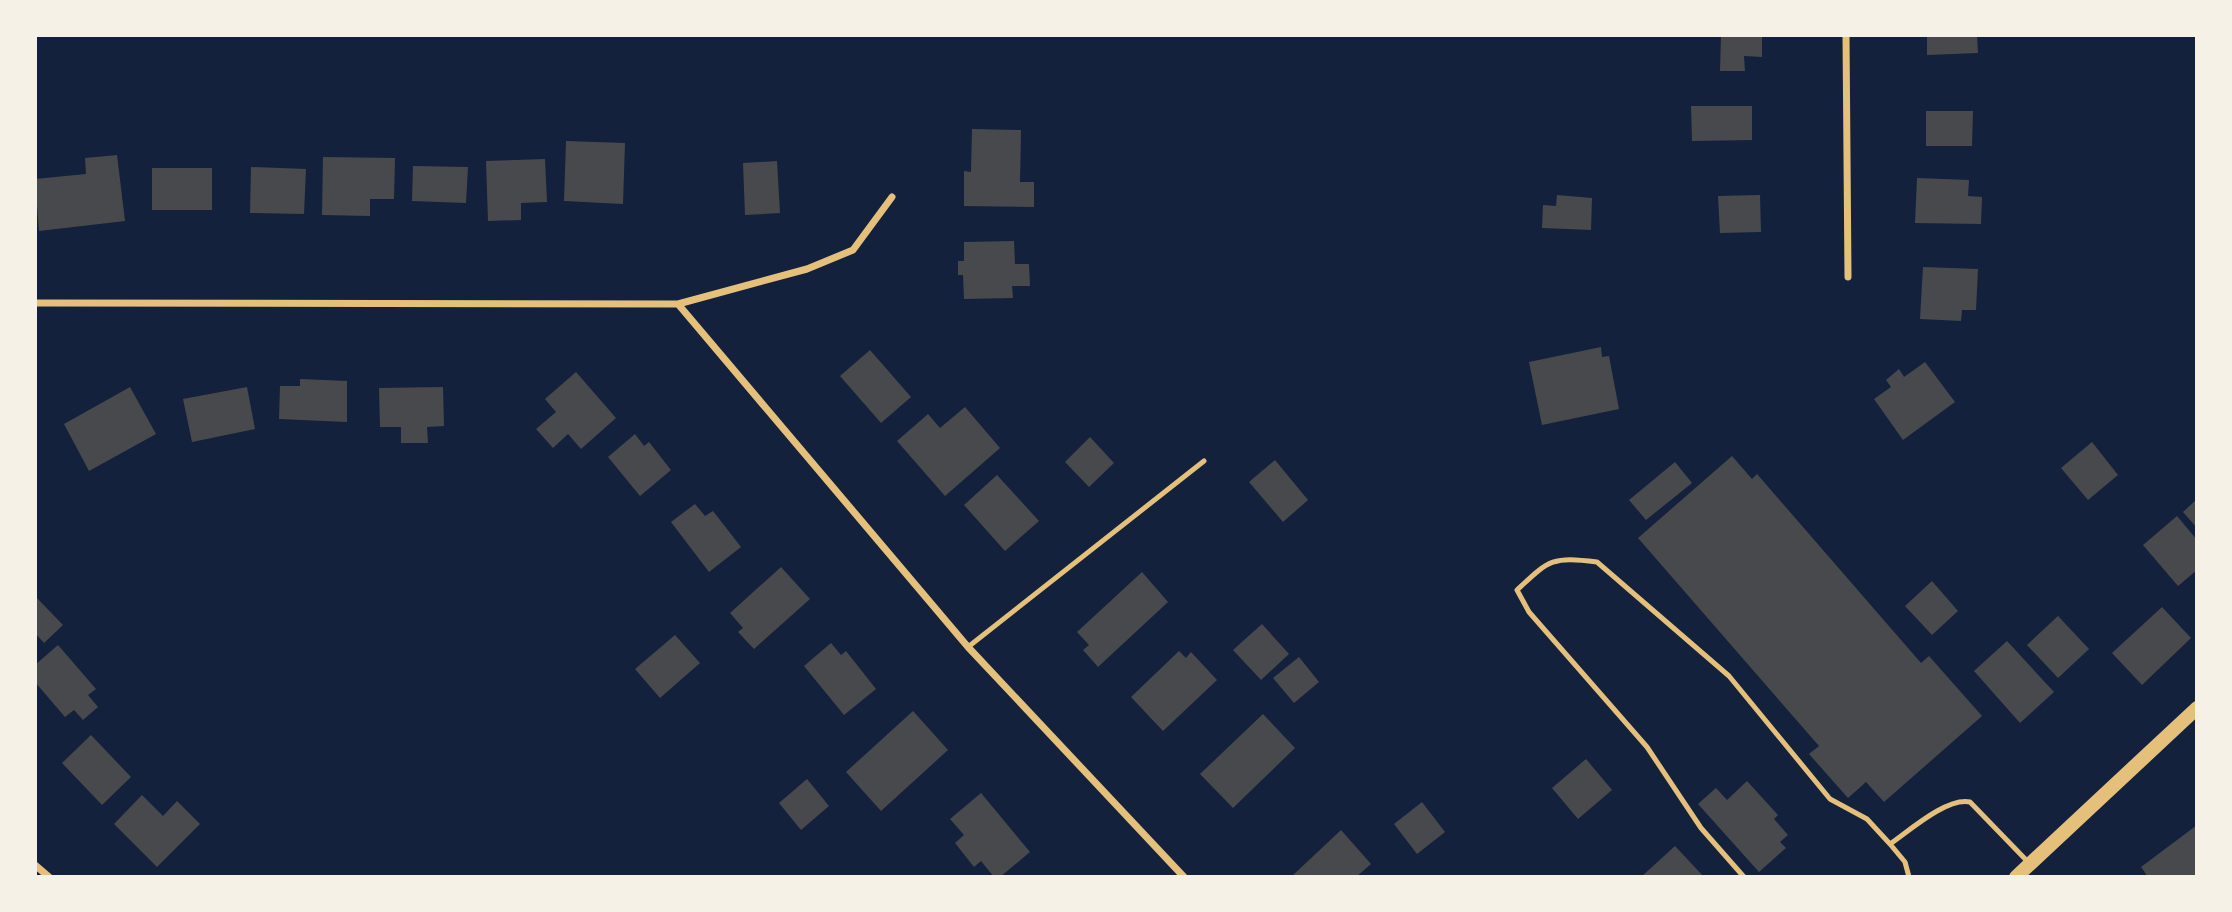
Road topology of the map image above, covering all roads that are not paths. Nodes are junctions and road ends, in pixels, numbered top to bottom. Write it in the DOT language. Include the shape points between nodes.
graph roads {
  1 [pos="1846,35"];
  2 [pos="892,197"];
  3 [pos="1848,277"];
  4 [pos="35,303"];
  5 [pos="678,304"];
  6 [pos="1205,461"];
  7 [pos="968,647"];
  8 [pos="2197,708"];
  9 [pos="1890,844"];
  10 [pos="2030,864"];
  11 [pos="35,865"];
  12 [pos="49,877"];
  13 [pos="1184,877"];
  14 [pos="1744,877"];
  15 [pos="1909,877"];
  16 [pos="2016,877"];
  1 -- 3 [label="street"];
  2 -- 5 [label="street" via="853,250 807,269"];
  4 -- 5 [label="street"];
  5 -- 7 [label="street"];
  6 -- 7 [label="lane"];
  7 -- 13 [label="street"];
  8 -- 10 [label="main road"];
  9 -- 10 [label="lane" via="1950,803 1963,800"];
  9 -- 14 [label="lane" via="1867,819 1830,799 1729,676 1597,562 1550,561 1517,590 1529,612 1647,747 1701,828"];
  9 -- 15 [label="lane" via="1905,862"];
  10 -- 16 [label="main road"];
  11 -- 12 [label="street"];
}
